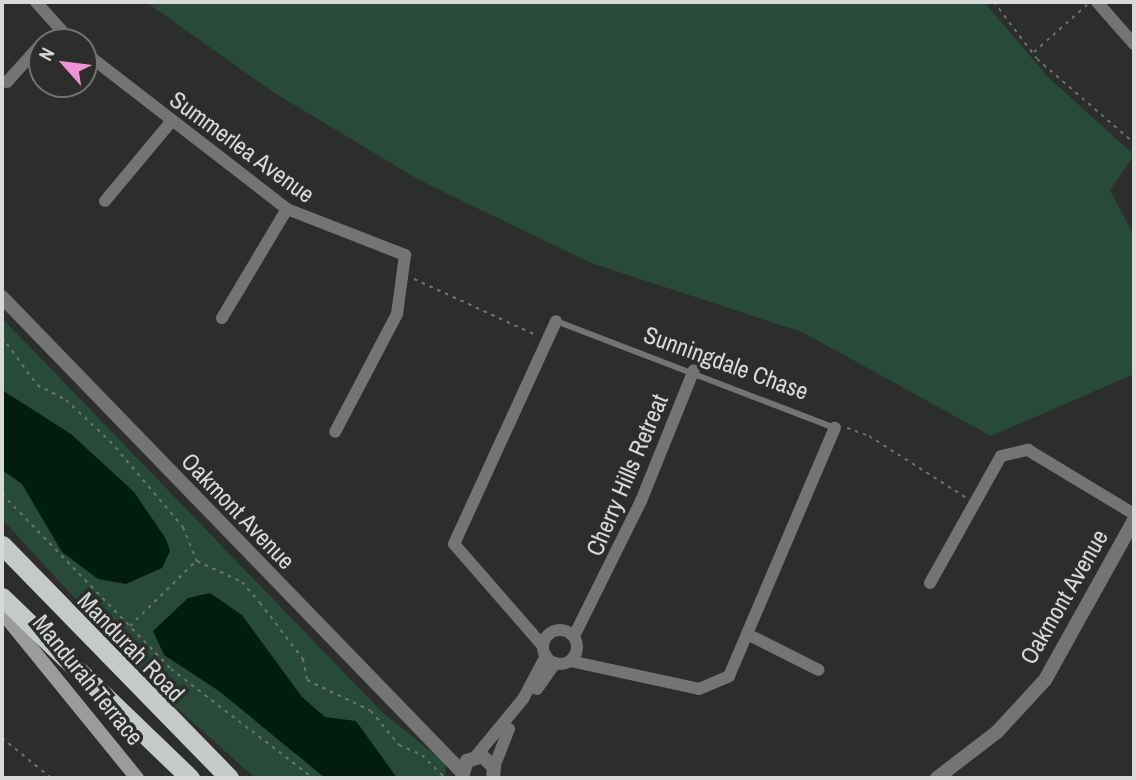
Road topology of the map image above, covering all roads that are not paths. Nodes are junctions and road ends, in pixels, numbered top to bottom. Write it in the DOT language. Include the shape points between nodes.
graph roads {
  1 [pos="36,2"];
  2 [pos="1097,2"];
  3 [pos="55,28"];
  4 [pos="1134,44"];
  5 [pos="28,58"];
  6 [pos="98,64"];
  7 [pos="7,82"];
  8 [pos="170,123"];
  9 [pos="105,201"];
  10 [pos="287,209"];
  11 [pos="2,297"];
  12 [pos="222,318"];
  13 [pos="556,321"];
  14 [pos="694,370"];
  15 [pos="835,428"];
  16 [pos="335,432"];
  17 [pos="1134,514"];
  18 [pos="1134,520"];
  19 [pos="2,545"];
  20 [pos="930,583"];
  21 [pos="595,595"];
  22 [pos="2,597"];
  23 [pos="2,612"];
  24 [pos="520,614"];
  25 [pos="556,631"];
  26 [pos="747,634"];
  27 [pos="576,643"];
  28 [pos="548,655"];
  29 [pos="569,661"];
  30 [pos="609,670"];
  31 [pos="819,670"];
  32 [pos="444,754"];
  33 [pos="473,757"];
  34 [pos="462,775"];
  35 [pos="500,775"];
  36 [pos="137,778"];
  37 [pos="190,778"];
  38 [pos="229,778"];
  39 [pos="937,778"];
  1 -- 3 [label="street"];
  2 -- 4 [label="street"];
  5 -- 7 [label="street"];
  6 -- 8 [label="street, Summerlea Avenue"];
  8 -- 9 [label="street"];
  8 -- 10 [label="street, Summerlea Avenue"];
  10 -- 12 [label="street"];
  10 -- 16 [label="street, Summerlea Avenue" via="392,246 405,255 407,276 385,344"];
  11 -- 32 [label="street, Oakmont Avenue"];
  13 -- 14 [label="lane, Sunningdale Chase"];
  13 -- 24 [label="street, Sunningdale Chase" via="476,506 454,533 459,556"];
  14 -- 15 [label="lane, Sunningdale Chase"];
  14 -- 21 [label="street, Cherry Hills Retreat"];
  15 -- 26 [label="street"];
  17 -- 20 [label="street" via="1028,450 1001,456"];
  18 -- 39 [label="street, Oakmont Avenue" via="1045,680 997,732"];
  19 -- 38 [label="highway, Mandurah Road"];
  21 -- 25 [label="street, Cherry Hills Retreat"];
  21 -- 27 [label="street, Cherry Hills Retreat"];
  22 -- 37 [label="highway"];
  23 -- 36 [label="main road, Mandurah Terrace"];
  24 -- 25 [label="street, Sunningdale Chase"];
  24 -- 28 [label="street, Sunningdale Chase"];
  25 -- 27 [label="street, Sunningdale Chase"];
  25 -- 28 [label="street, Cherry Hills Retreat"];
  26 -- 30 [label="street" via="729,676 699,689"];
  26 -- 31 [label="street"];
  27 -- 29 [label="street, Cherry Hills Retreat"];
  27 -- 30 [label="street"];
  28 -- 29 [label="street"];
  28 -- 33 [label="street" via="523,699"];
  28 -- 35 [label="street" via="503,739"];
  29 -- 30 [label="street"];
  32 -- 33 [label="street"];
  32 -- 34 [label="street, Oakmont Avenue"];
  33 -- 34 [label="street"];
  33 -- 35 [label="street"];
}
